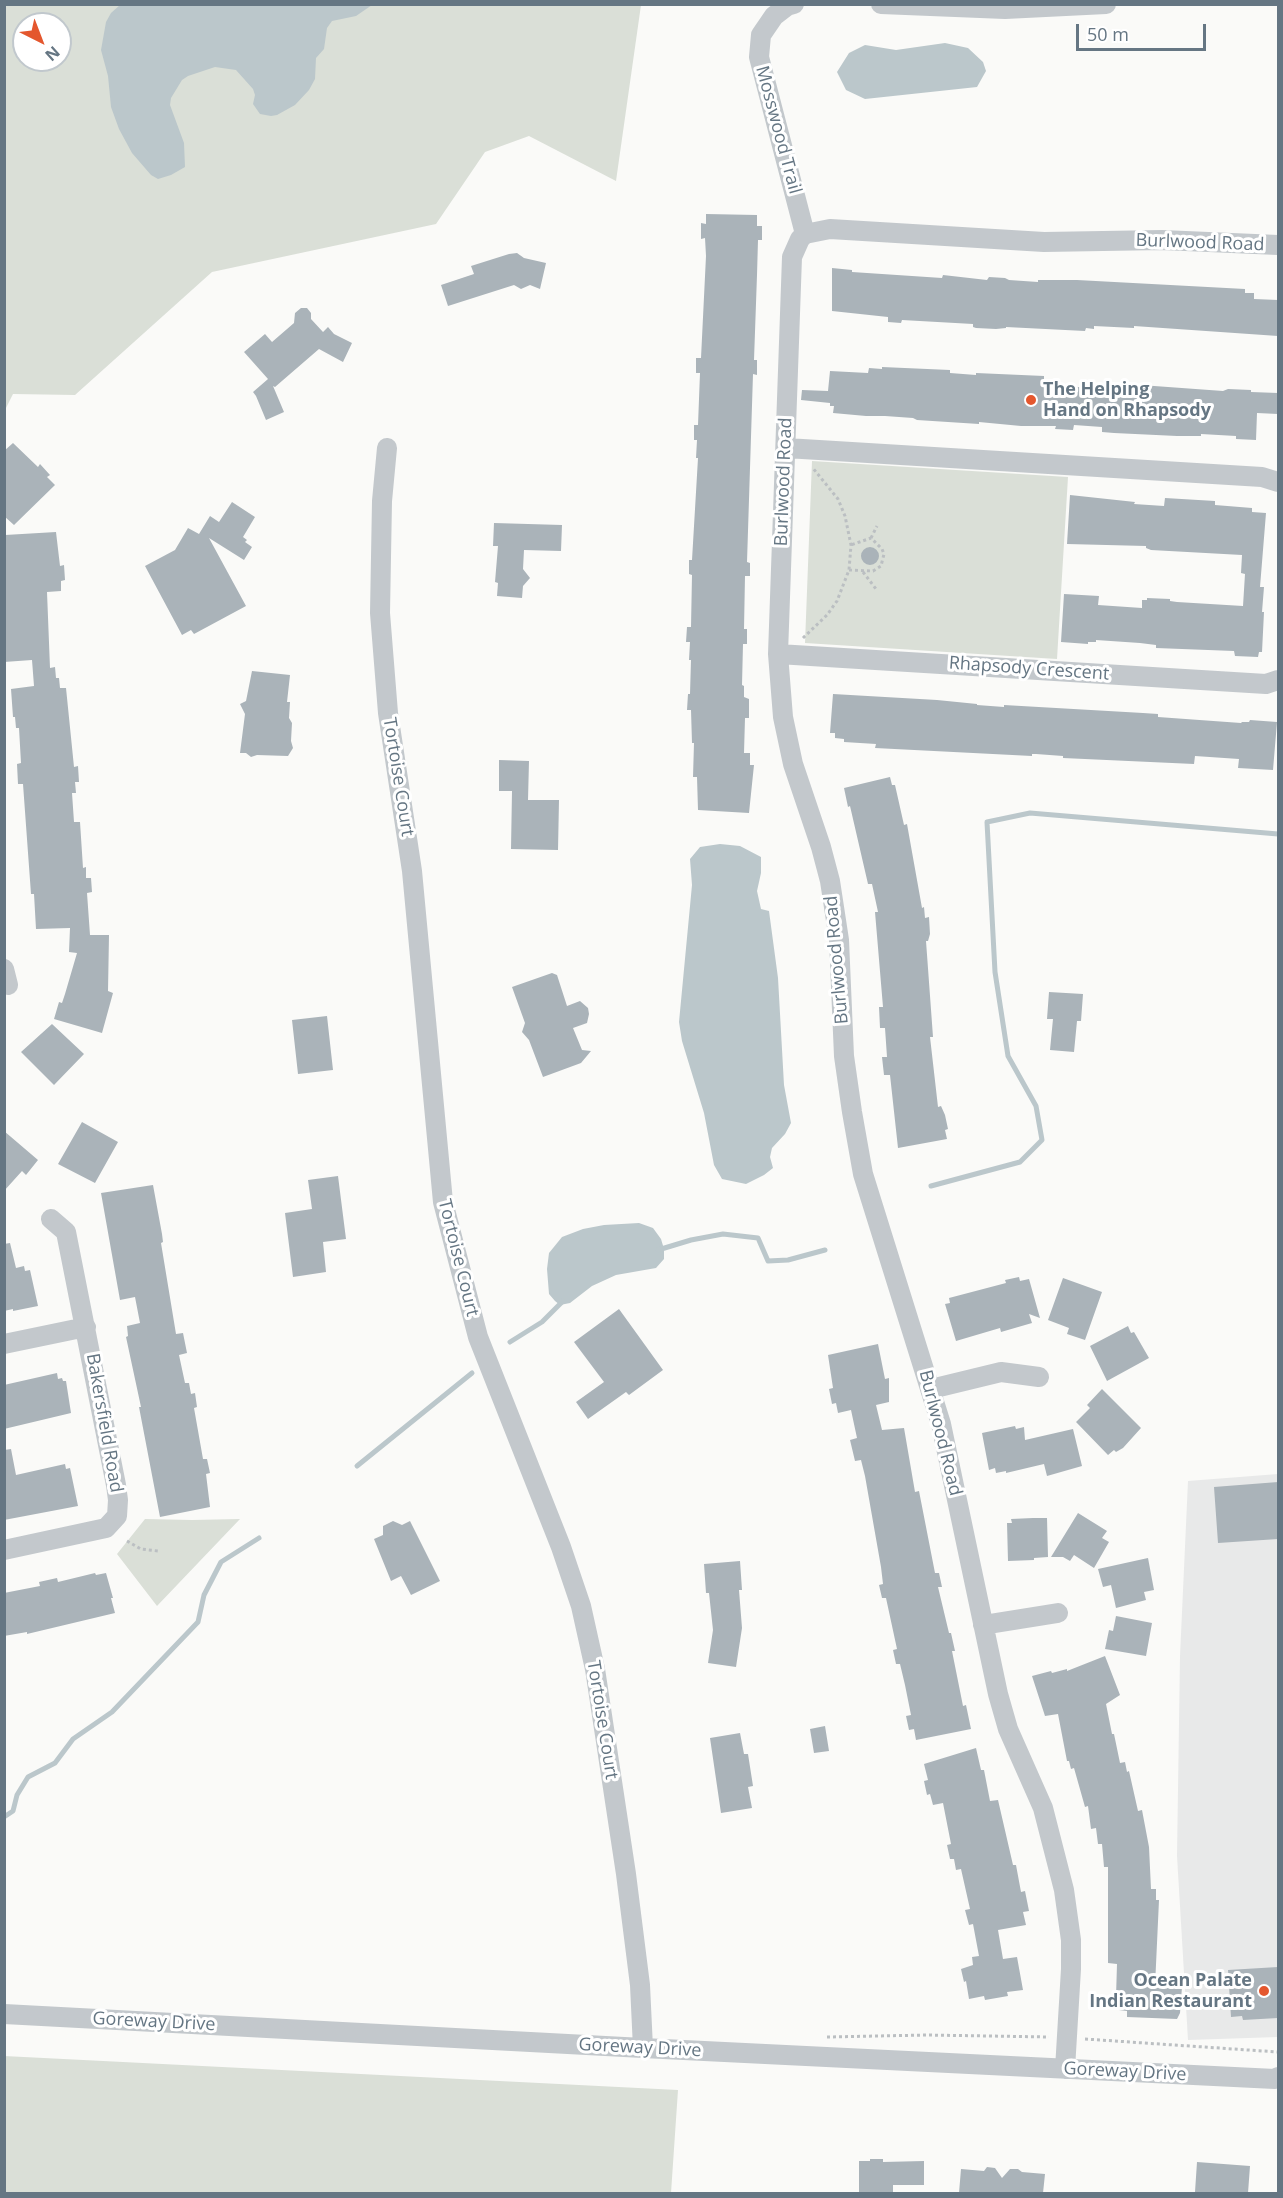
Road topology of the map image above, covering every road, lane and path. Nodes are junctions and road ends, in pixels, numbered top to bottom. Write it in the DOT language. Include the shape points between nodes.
graph roads {
  1 [pos="794,4"];
  2 [pos="881,4"];
  3 [pos="1106,4"];
  4 [pos="806,234"];
  5 [pos="1278,245"];
  6 [pos="387,447"];
  7 [pos="786,448"];
  8 [pos="809,464"];
  9 [pos="1278,482"];
  10 [pos="877,526"];
  11 [pos="872,538"];
  12 [pos="850,544"];
  13 [pos="849,570"];
  14 [pos="864,572"];
  15 [pos="876,588"];
  16 [pos="802,640"];
  17 [pos="778,654"];
  18 [pos="1278,680"];
  19 [pos="51,1219"];
  20 [pos="86,1327"];
  21 [pos="4,1344"];
  22 [pos="1039,1377"];
  23 [pos="931,1389"];
  24 [pos="127,1541"];
  25 [pos="4,1550"];
  26 [pos="158,1551"];
  27 [pos="1058,1613"];
  28 [pos="983,1625"];
  29 [pos="4,2014"];
  30 [pos="989,2036"];
  31 [pos="1028,2036"];
  32 [pos="1096,2040"];
  33 [pos="643,2048"];
  34 [pos="1278,2052"];
  35 [pos="1065,2069"];
  36 [pos="1277,2080"];
  1 -- 4 [label="street, Mosswood Trail" via="774,16 761,35 759,57"];
  2 -- 3 [label="street" via="1005,9"];
  4 -- 5 [label="street, Burlwood Road" via="830,229 1044,242 1162,240"];
  4 -- 7 [label="street, Burlwood Road" via="792,257"];
  6 -- 33 [label="street, Tortoise Court" via="380,613 388,713 412,871 443,1202 478,1337 581,1606 595,1669 626,1874 640,1985"];
  7 -- 9 [label="street" via="1262,477"];
  7 -- 17 [label="street, Burlwood Road"];
  8 -- 12 [label="path" via="838,499"];
  10 -- 11 [label="path"];
  11 -- 12 [label="path"];
  11 -- 14 [label="path" via="882,549 883,561 873,571"];
  12 -- 13 [label="path"];
  13 -- 14 [label="path"];
  13 -- 16 [label="path" via="827,615"];
  14 -- 15 [label="path"];
  17 -- 18 [label="street, Rhapsody Crescent" via="1266,684"];
  17 -- 23 [label="street, Burlwood Road" via="787,741 821,847 835,913 844,1056 863,1174"];
  19 -- 20 [label="street, Bakersfield Road" via="66,1232"];
  20 -- 21 [label="street"];
  20 -- 25 [label="street, Bakersfield Road" via="116,1485 117,1516 106,1528"];
  22 -- 23 [label="street" via="1001,1372"];
  23 -- 28 [label="street, Burlwood Road"];
  24 -- 26 [label="path" via="141,1549"];
  27 -- 28 [label="street"];
  28 -- 35 [label="street, Burlwood Road" via="1008,1729 1043,1808 1064,1890 1071,1969"];
  29 -- 33 [label="street, Goreway Drive"];
  30 -- 31 [label="path"];
  32 -- 34 [label="path"];
  33 -- 35 [label="street, Goreway Drive"];
  35 -- 36 [label="street, Goreway Drive"];
}
